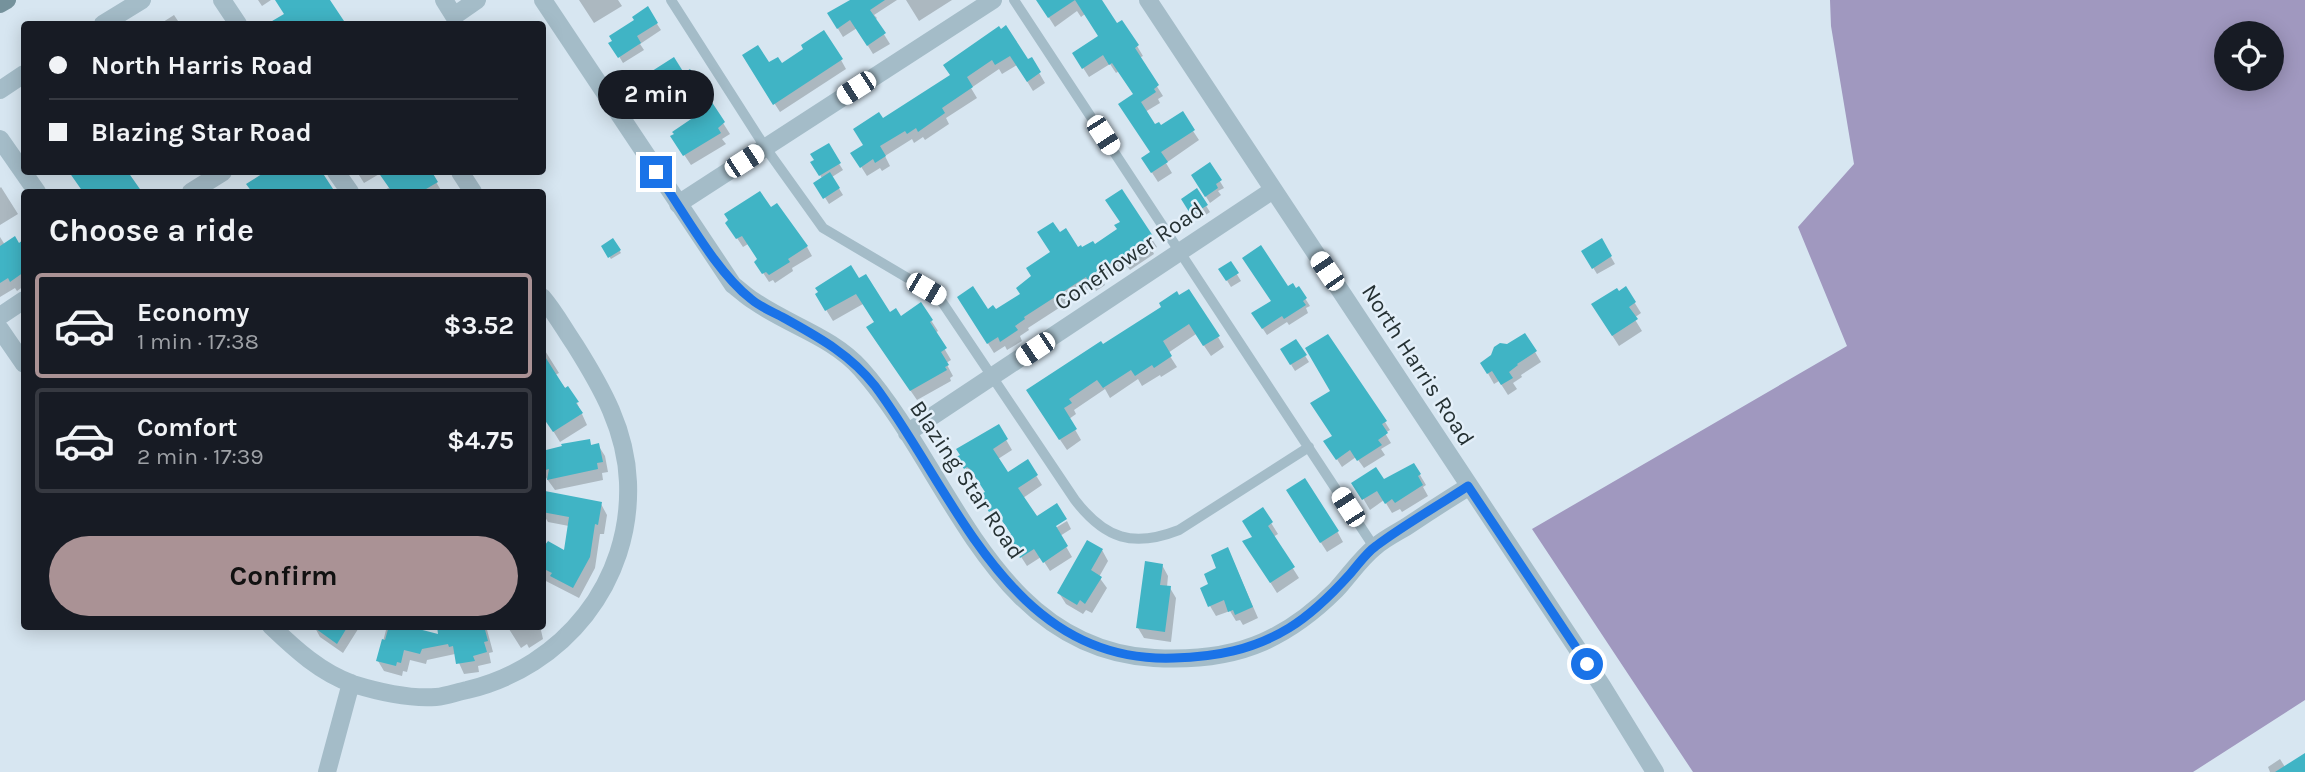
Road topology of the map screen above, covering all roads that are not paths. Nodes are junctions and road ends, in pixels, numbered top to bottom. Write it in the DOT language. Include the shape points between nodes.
graph roads {
  1 [pos="7,0"];
  2 [pos="142,0"];
  3 [pos="222,0"];
  4 [pos="444,0"];
  5 [pos="477,0"];
  6 [pos="543,0"];
  7 [pos="671,0"];
  8 [pos="993,0"];
  9 [pos="1014,0"];
  10 [pos="1148,0"];
  11 [pos="0,4"];
  12 [pos="449,20"];
  13 [pos="108,21"];
  14 [pos="236,21"];
  15 [pos="21,76"];
  16 [pos="0,90"];
  17 [pos="0,139"];
  18 [pos="765,147"];
  19 [pos="21,169"];
  20 [pos="218,175"];
  21 [pos="196,189"];
  22 [pos="1273,190"];
  23 [pos="678,204"];
  24 [pos="1180,251"];
  25 [pos="21,302"];
  26 [pos="546,303"];
  27 [pos="0,316"];
  28 [pos="0,329"];
  29 [pos="21,360"];
  30 [pos="993,377"];
  31 [pos="907,433"];
  32 [pos="1308,447"];
  33 [pos="1468,486"];
  34 [pos="1374,547"];
  35 [pos="275,630"];
  36 [pos="351,683"];
  37 [pos="327,772"];
  38 [pos="1655,772"];
  1 -- 11 [label="main road"];
  2 -- 13 [label="street"];
  3 -- 14 [label="street"];
  4 -- 12 [label="street"];
  5 -- 12 [label="street"];
  6 -- 23 [label="street, Blazing Star Road"];
  7 -- 18 [label="lane"];
  8 -- 18 [label="street"];
  9 -- 24 [label="lane"];
  10 -- 22 [label="street, North Harris Road"];
  15 -- 16 [label="street"];
  17 -- 19 [label="street"];
  18 -- 23 [label="street"];
  18 -- 30 [label="lane" via="823,228 938,296"];
  20 -- 21 [label="street"];
  22 -- 24 [label="street, Coneflower Road"];
  22 -- 33 [label="street, North Harris Road"];
  23 -- 31 [label="street, Blazing Star Road" via="733,285 839,349 859,367"];
  24 -- 30 [label="street, Coneflower Road"];
  24 -- 32 [label="lane"];
  25 -- 27 [label="street"];
  26 -- 36 [label="street" via="595,378 622,438 628,507 620,553 609,576 578,626 513,675 437,697 390,693"];
  28 -- 29 [label="street"];
  30 -- 31 [label="street, Coneflower Road"];
  30 -- 32 [label="lane" via="1087,517 1105,531 1130,538 1156,539 1179,530"];
  31 -- 34 [label="street, Blazing Star Road" via="981,550 1014,592 1077,637 1136,657 1206,657 1262,642 1315,609"];
  32 -- 34 [label="lane"];
  33 -- 34 [label="street, Blazing Star Road"];
  33 -- 38 [label="street, North Harris Road"];
  35 -- 36 [label="street" via="295,650"];
  36 -- 37 [label="street"];
}
